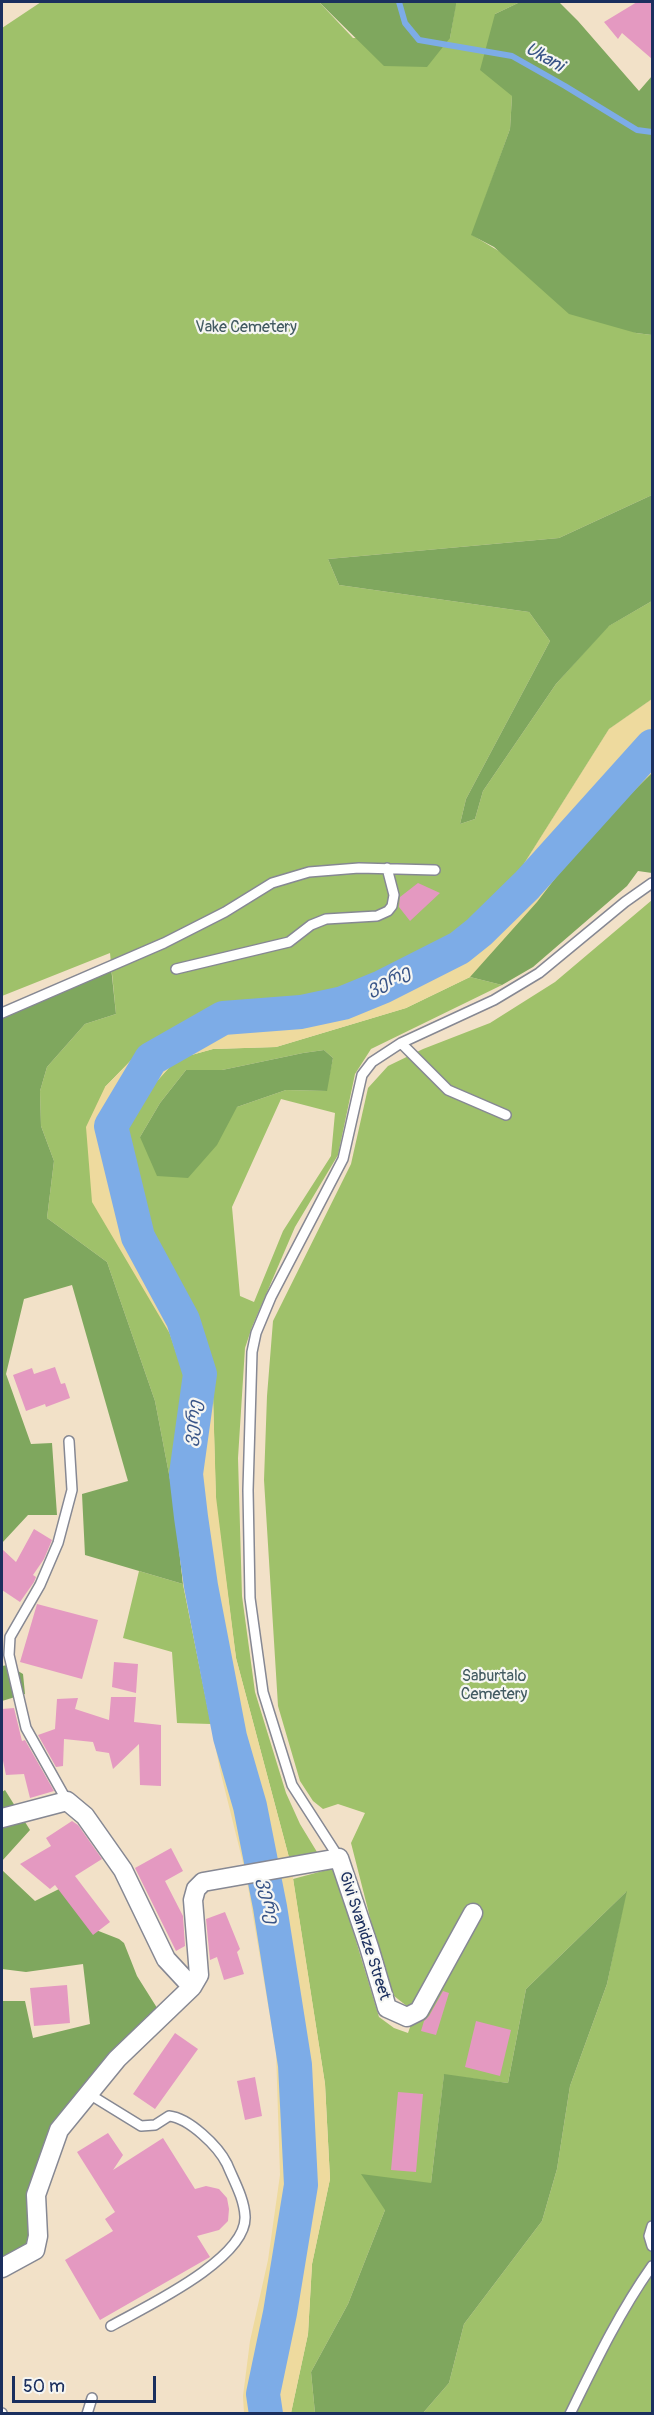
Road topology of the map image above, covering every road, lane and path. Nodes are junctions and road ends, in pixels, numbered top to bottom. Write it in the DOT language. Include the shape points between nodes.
graph roads {
  1 [pos="387,868"];
  2 [pos="435,870"];
  3 [pos="652,883"];
  4 [pos="176,969"];
  5 [pos="2,1012"];
  6 [pos="401,1043"];
  7 [pos="506,1115"];
  8 [pos="69,1441"];
  9 [pos="67,1802"];
  10 [pos="2,1818"];
  11 [pos="339,1858"];
  12 [pos="473,1914"];
  13 [pos="192,1988"];
  14 [pos="89,2094"];
  15 [pos="652,2226"];
  16 [pos="652,2246"];
  17 [pos="652,2266"];
  18 [pos="2,2268"];
  19 [pos="111,2326"];
  20 [pos="92,2398"];
  21 [pos="87,2414"];
  22 [pos="570,2414"];
  1 -- 2 [label="lane"];
  1 -- 4 [label="lane" via="394,895 388,911 377,916 326,919 289,942"];
  1 -- 5 [label="lane" via="309,872 272,883 164,943"];
  3 -- 6 [label="lane" via="539,973 494,1000"];
  6 -- 7 [label="lane" via="448,1090"];
  6 -- 11 [label="lane" via="372,1062 362,1075 343,1159 271,1297 252,1352 250,1598 263,1692 292,1785"];
  8 -- 9 [label="lane" via="72,1490 58,1543 40,1585 10,1637 9,1655 26,1728"];
  9 -- 10 [label="street"];
  9 -- 13 [label="street" via="85,1816 123,1870 166,1959"];
  11 -- 12 [label="street, Givi Svanidze Street" via="387,2008 407,2017 419,2011"];
  11 -- 13 [label="street, Givi Svanidze Street" via="203,1881 193,1900 199,1975"];
  13 -- 14 [label="street" via="117,2059"];
  14 -- 18 [label="street" via="59,2130 36,2195 35,2250"];
  14 -- 19 [label="lane" via="141,2126 169,2116 179,2117 196,2128 225,2160 246,2218 239,2238 225,2255 186,2285"];
  15 -- 16 [label="lane"];
  17 -- 22 [label="lane" via="622,2313"];
  20 -- 21 [label="lane"];
}
